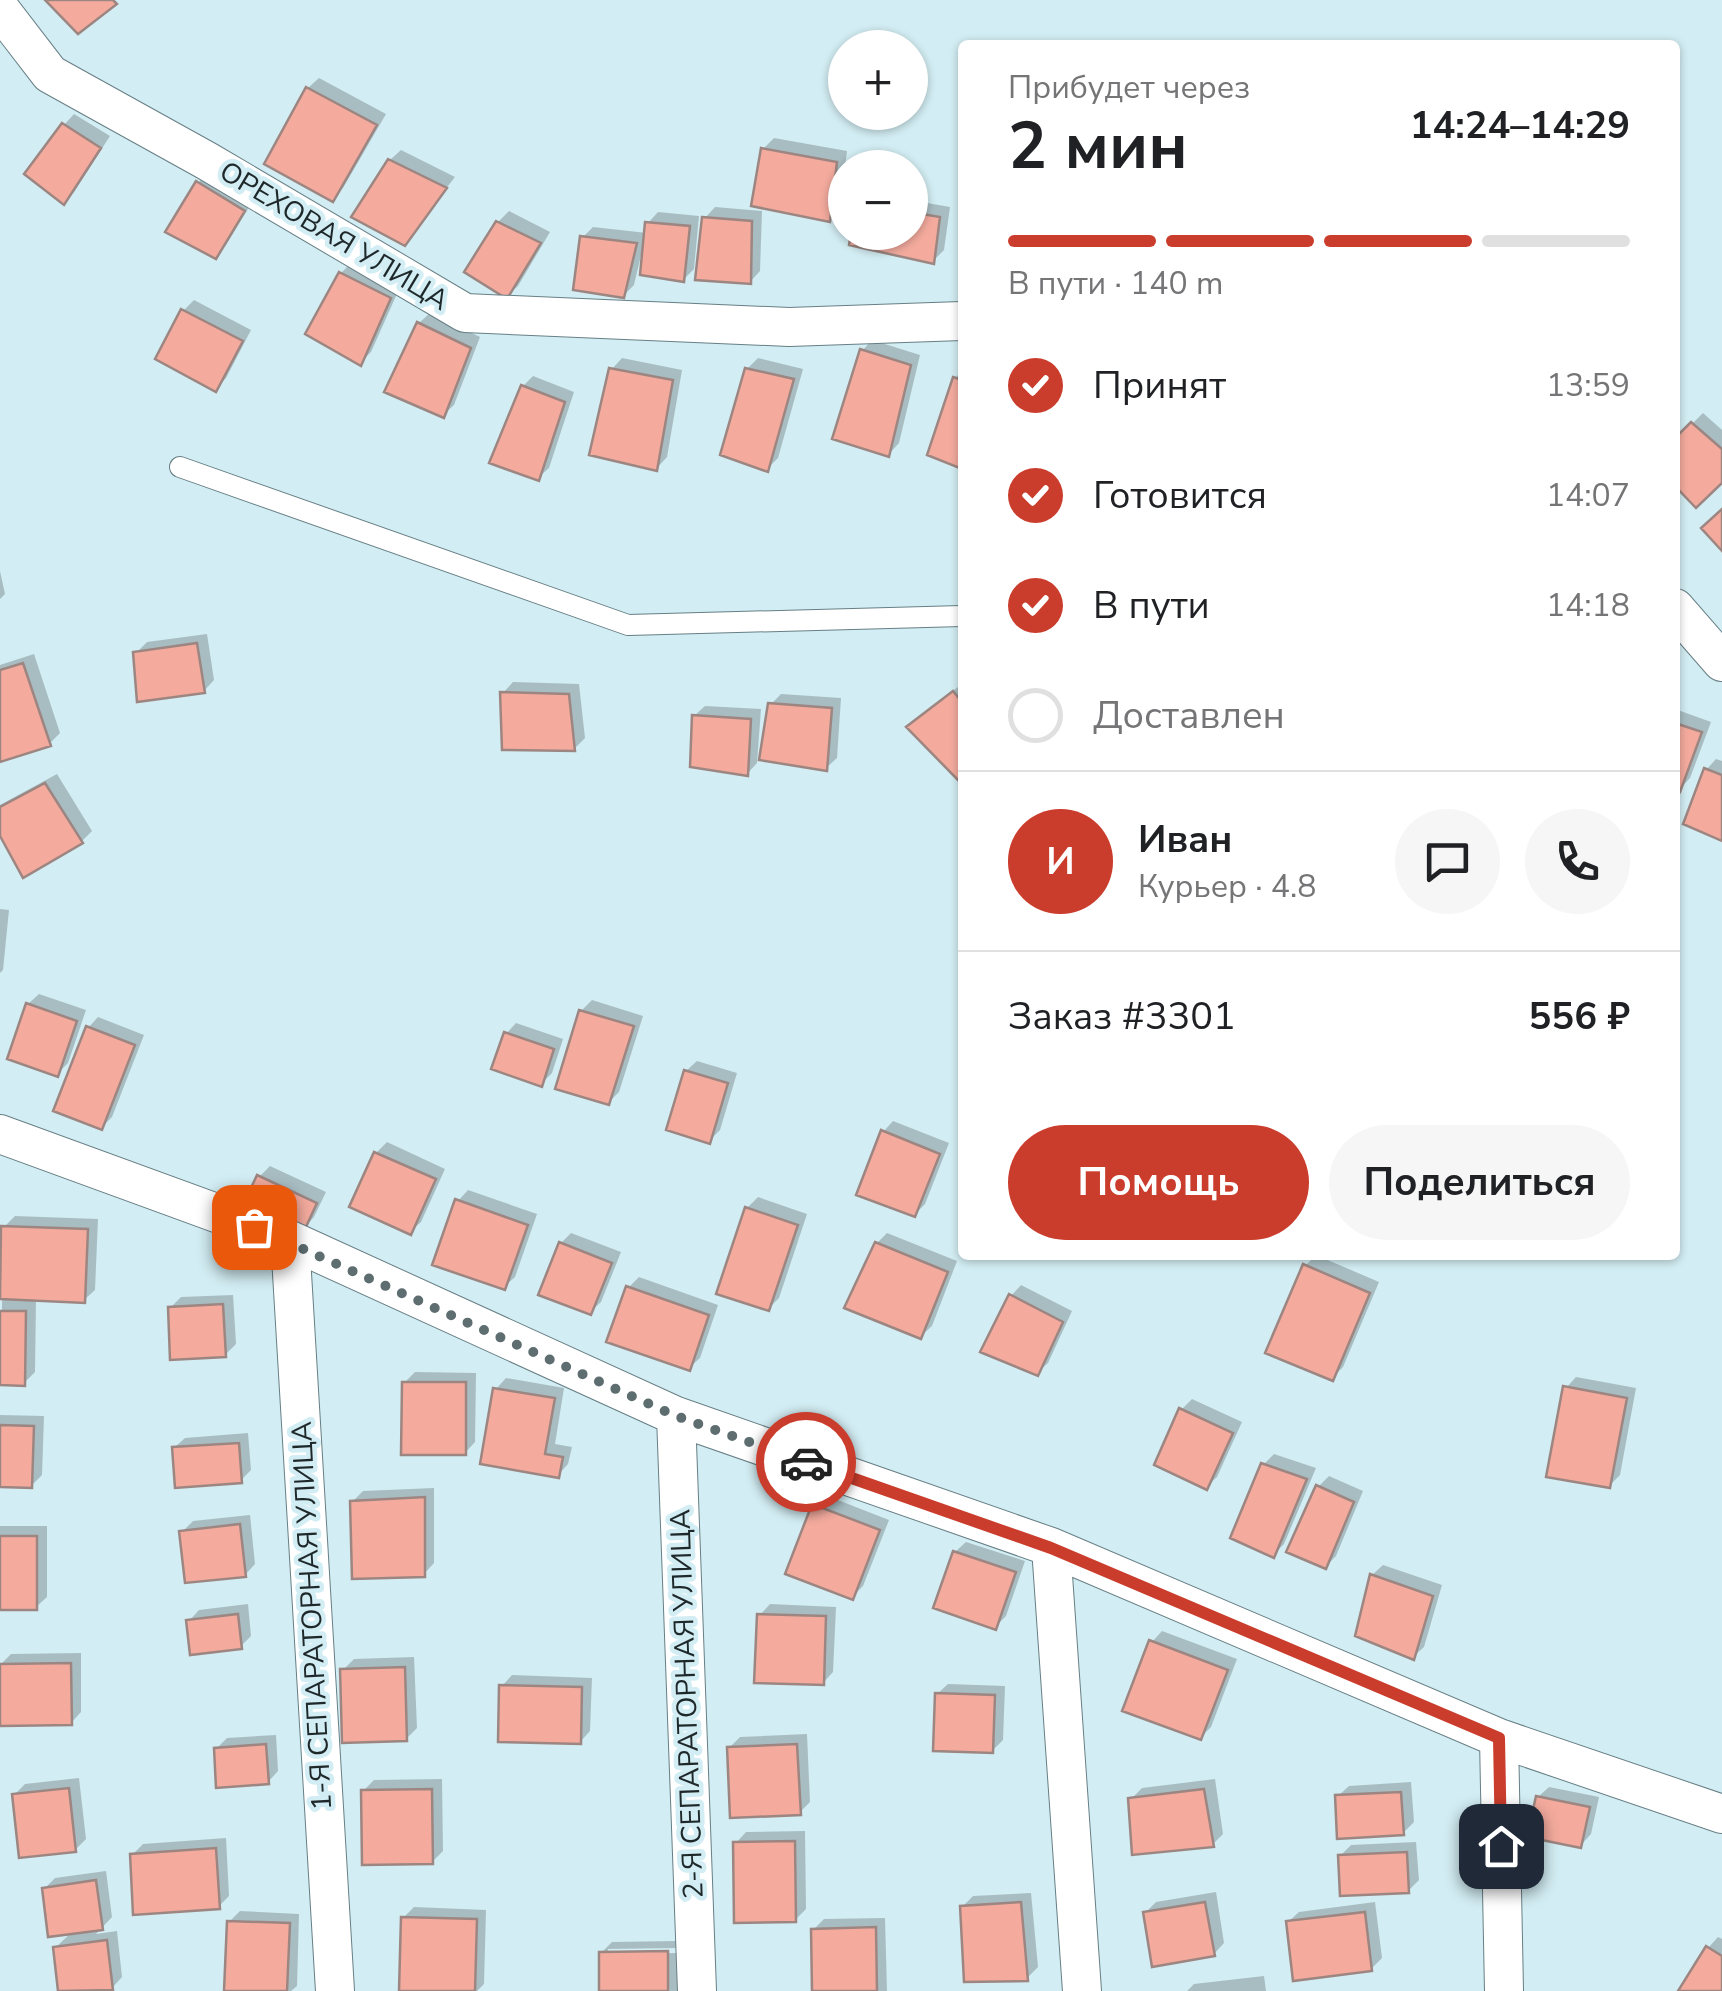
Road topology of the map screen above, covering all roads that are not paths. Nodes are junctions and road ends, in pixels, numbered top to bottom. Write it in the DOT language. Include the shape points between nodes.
graph roads {
  1 [pos="0,9"];
  2 [pos="958,322"];
  3 [pos="180,467"];
  4 [pos="1680,614"];
  5 [pos="958,616"];
  6 [pos="1722,662"];
  7 [pos="0,1134"];
  8 [pos="290,1240"];
  9 [pos="676,1416"];
  10 [pos="1051,1548"];
  11 [pos="1499,1738"];
  12 [pos="1722,1814"];
  13 [pos="335,1991"];
  14 [pos="697,1991"];
  15 [pos="1082,1991"];
  16 [pos="1504,1991"];
  1 -- 2 [label="street, ОРЕХОВАЯ УЛИЦА" via="50,74 464,314 789,327"];
  3 -- 5 [label="lane" via="628,625"];
  4 -- 6 [label="street"];
  7 -- 8 [label="street"];
  8 -- 9 [label="street"];
  8 -- 13 [label="street, 1-Я СЕПАРАТОРНАЯ УЛИЦА"];
  9 -- 10 [label="street"];
  9 -- 14 [label="street, 2-Я СЕПАРАТОРНАЯ УЛИЦА"];
  10 -- 11 [label="street"];
  10 -- 15 [label="street"];
  11 -- 12 [label="street"];
  11 -- 16 [label="street"];
}
